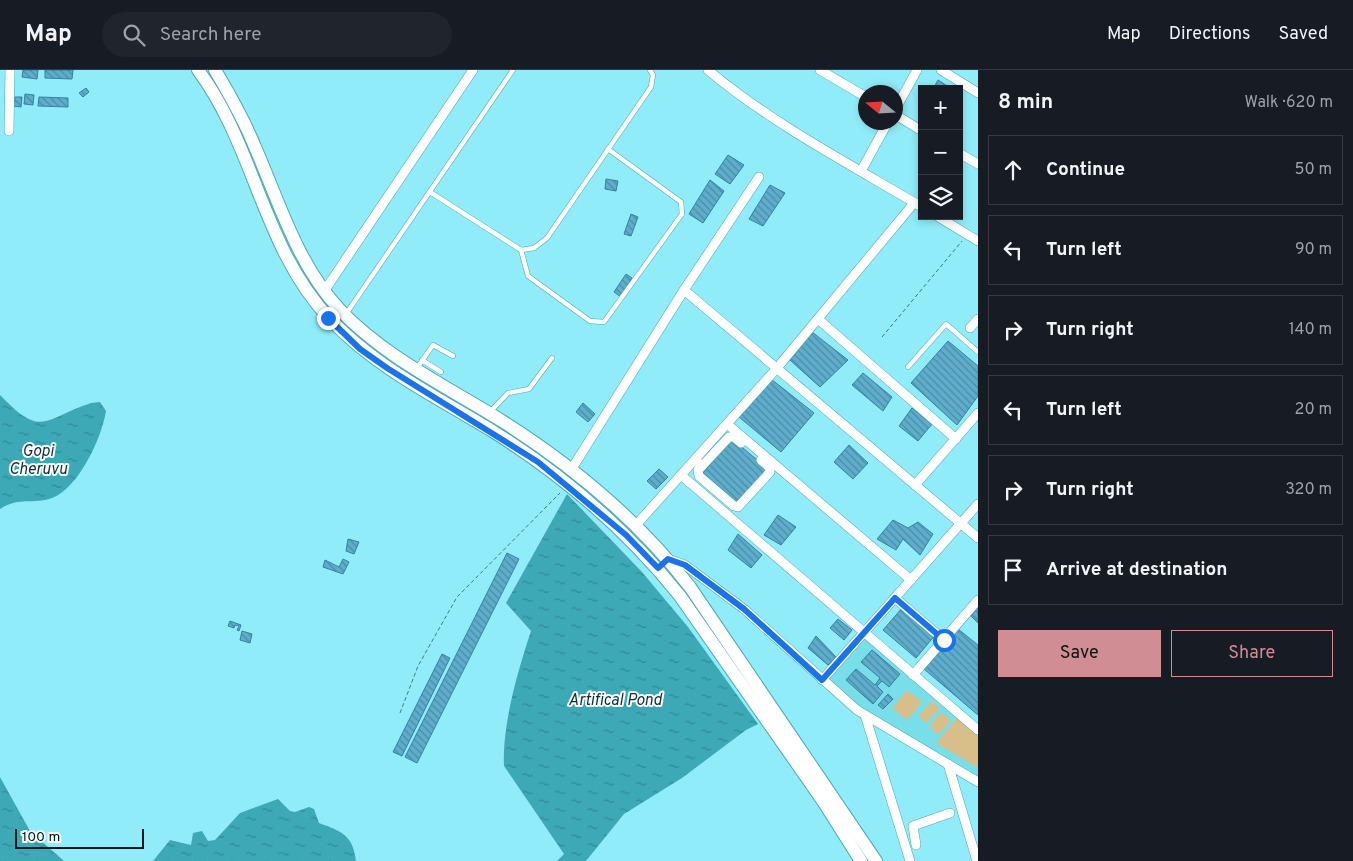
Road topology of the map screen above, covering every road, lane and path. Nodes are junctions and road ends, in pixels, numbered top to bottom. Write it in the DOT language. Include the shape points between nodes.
graph roads {
  1 [pos="10,70"];
  2 [pos="198,70"];
  3 [pos="215,70"];
  4 [pos="473,70"];
  5 [pos="513,70"];
  6 [pos="650,70"];
  7 [pos="708,70"];
  8 [pos="820,70"];
  9 [pos="917,70"];
  10 [pos="941,70"];
  11 [pos="858,92"];
  12 [pos="978,92"];
  13 [pos="903,95"];
  14 [pos="903,119"];
  15 [pos="9,130"];
  16 [pos="884,130"];
  17 [pos="920,130"];
  18 [pos="608,149"];
  19 [pos="963,155"];
  20 [pos="978,164"];
  21 [pos="861,171"];
  22 [pos="759,177"];
  23 [pos="430,192"];
  24 [pos="918,205"];
  25 [pos="944,220"];
  26 [pos="967,234"];
  27 [pos="978,241"];
  28 [pos="521,250"];
  29 [pos="325,290"];
  30 [pos="684,290"];
  31 [pos="346,315"];
  32 [pos="818,319"];
  33 [pos="978,319"];
  34 [pos="337,327"];
  35 [pos="970,328"];
  36 [pos="882,336"];
  37 [pos="978,352"];
  38 [pos="453,356"];
  39 [pos="552,358"];
  40 [pos="419,365"];
  41 [pos="908,367"];
  42 [pos="777,368"];
  43 [pos="441,372"];
  44 [pos="978,413"];
  45 [pos="490,414"];
  46 [pos="727,424"];
  47 [pos="714,438"];
  48 [pos="956,439"];
  49 [pos="722,445"];
  50 [pos="698,463"];
  51 [pos="571,470"];
  52 [pos="681,475"];
  53 [pos="568,485"];
  54 [pos="915,485"];
  55 [pos="978,504"];
  56 [pos="961,524"];
  57 [pos="636,525"];
  58 [pos="978,538"];
  59 [pos="668,559"];
  60 [pos="658,568"];
  61 [pos="911,580"];
  62 [pos="895,598"];
  63 [pos="978,600"];
  64 [pos="864,631"];
  65 [pos="944,640"];
  66 [pos="913,675"];
  67 [pos="822,680"];
  68 [pos="400,713"];
  69 [pos="865,715"];
  70 [pos="978,730"];
  71 [pos="948,764"];
  72 [pos="978,782"];
  73 [pos="950,813"];
  74 [pos="913,826"];
  75 [pos="900,830"];
  76 [pos="904,843"];
  77 [pos="861,861"];
  78 [pos="876,861"];
  79 [pos="910,861"];
  80 [pos="977,861"];
  1 -- 15 [label="street"];
  2 -- 34 [label="street" via="231,128 276,238 298,279"];
  3 -- 29 [label="street" via="256,147 289,232 310,271"];
  4 -- 29 [label="street"];
  5 -- 23 [label="lane"];
  6 -- 18 [label="lane" via="653,75 651,87"];
  7 -- 21 [label="street" via="771,116"];
  8 -- 11 [label="street"];
  9 -- 13 [label="street"];
  10 -- 12 [label="street"];
  14 -- 17 [label="street"];
  16 -- 21 [label="street"];
  18 -- 28 [label="lane" via="548,238 534,248"];
  18 -- 28 [label="lane" via="681,202 682,214 604,322 590,321 528,276"];
  19 -- 20 [label="street"];
  21 -- 24 [label="street"];
  22 -- 30 [label="street"];
  23 -- 28 [label="lane"];
  23 -- 31 [label="lane"];
  24 -- 32 [label="street"];
  25 -- 26 [label="street"];
  26 -- 27 [label="street"];
  26 -- 36 [label="path"];
  29 -- 31 [label="street"];
  30 -- 42 [label="street"];
  30 -- 51 [label="street"];
  31 -- 34 [label="street"];
  31 -- 40 [label="street" via="369,338"];
  32 -- 42 [label="street"];
  32 -- 48 [label="street"];
  33 -- 35 [label="street"];
  34 -- 53 [label="street" via="387,368 494,433"];
  37 -- 41 [label="lane" via="946,324"];
  38 -- 40 [label="lane" via="433,345"];
  39 -- 45 [label="lane" via="529,389 508,393"];
  40 -- 43 [label="lane"];
  40 -- 45 [label="street"];
  42 -- 46 [label="street"];
  42 -- 54 [label="street"];
  44 -- 48 [label="street"];
  45 -- 51 [label="street"];
  46 -- 47 [label="street"];
  46 -- 61 [label="street"];
  47 -- 49 [label="street"];
  47 -- 50 [label="street"];
  48 -- 54 [label="street"];
  49 -- 50 [label="street"];
  49 -- 50 [label="street" via="729,437 734,437 770,472 736,506 699,476"];
  50 -- 52 [label="street"];
  51 -- 57 [label="street"];
  52 -- 57 [label="street"];
  52 -- 64 [label="street"];
  53 -- 60 [label="street" via="626,535"];
  53 -- 68 [label="path" via="457,597 418,666"];
  54 -- 56 [label="street"];
  55 -- 56 [label="street"];
  56 -- 58 [label="street"];
  56 -- 61 [label="street"];
  57 -- 59 [label="street"];
  59 -- 60 [label="street"];
  59 -- 67 [label="street" via="685,565 744,609"];
  59 -- 78 [label="street"];
  60 -- 77 [label="street" via="750,695"];
  61 -- 62 [label="street"];
  62 -- 64 [label="street"];
  62 -- 65 [label="street"];
  63 -- 65 [label="street"];
  64 -- 66 [label="street"];
  64 -- 67 [label="street"];
  65 -- 66 [label="street"];
  66 -- 70 [label="street"];
  67 -- 69 [label="street"];
  69 -- 71 [label="street"];
  69 -- 75 [label="street"];
  71 -- 72 [label="street"];
  71 -- 80 [label="street"];
  73 -- 74 [label="street"];
  74 -- 75 [label="street"];
  74 -- 76 [label="street" via="916,842"];
  75 -- 76 [label="street"];
  76 -- 79 [label="street"];
}
